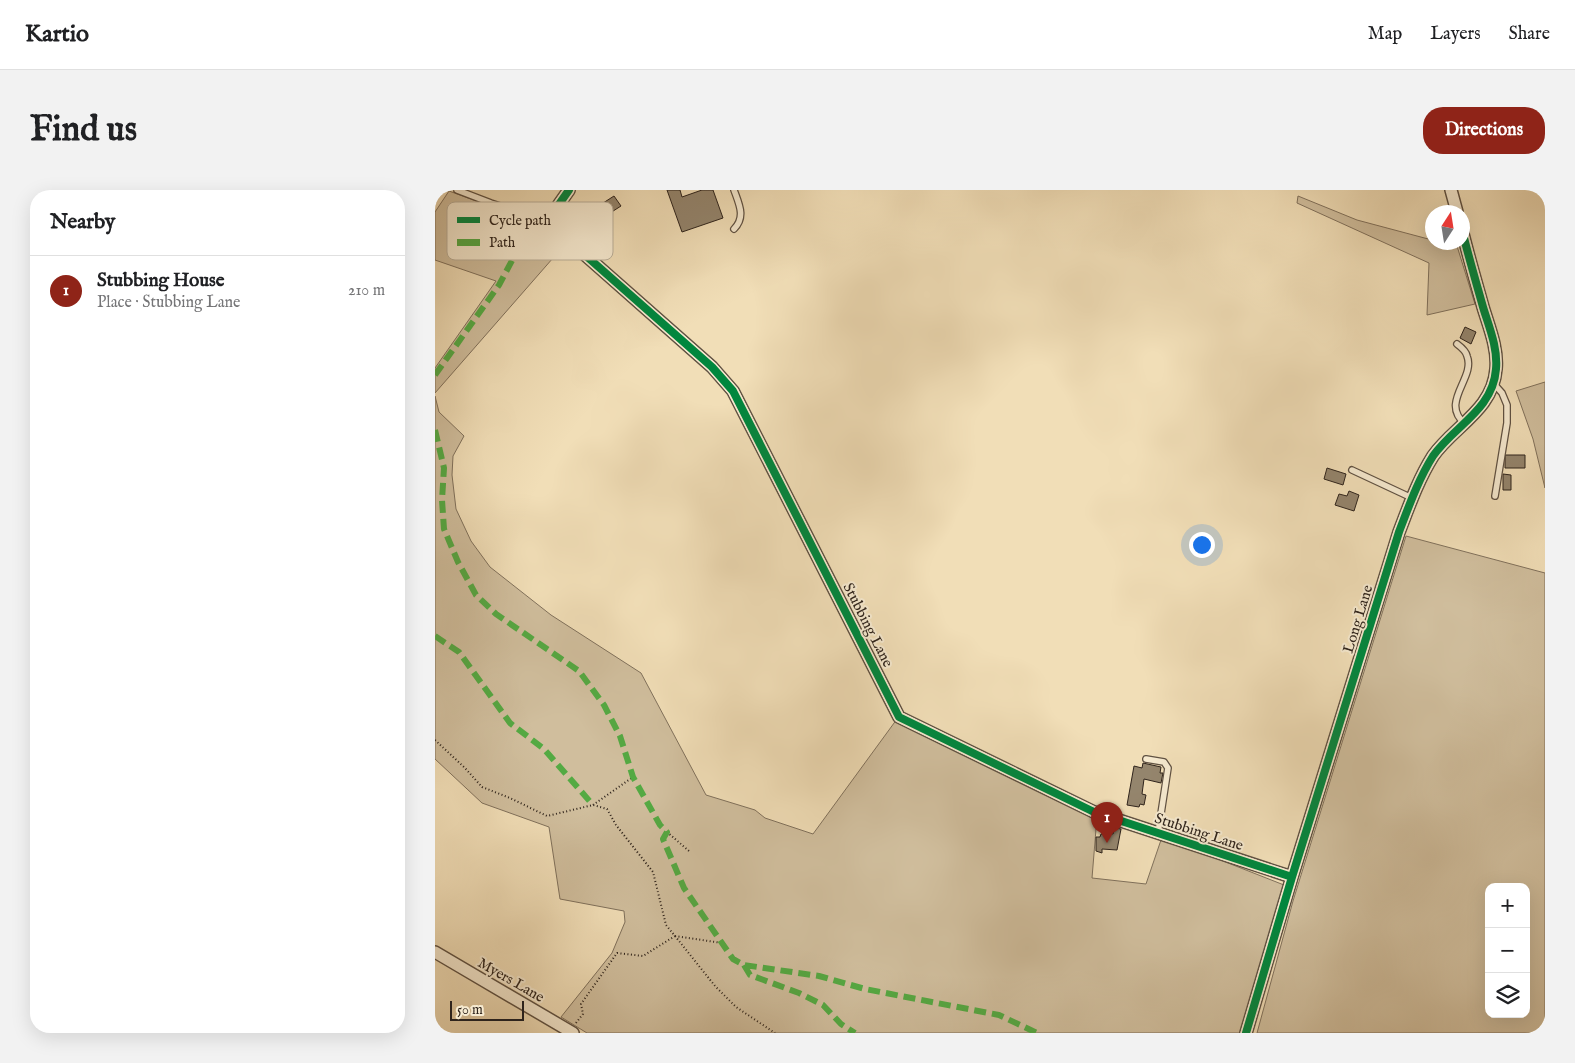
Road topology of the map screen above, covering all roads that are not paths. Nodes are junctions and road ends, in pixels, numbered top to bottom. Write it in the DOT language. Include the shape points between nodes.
graph roads {
  1 [pos="457,190"];
  2 [pos="569,190"];
  3 [pos="734,190"];
  4 [pos="1451,190"];
  5 [pos="488,202"];
  6 [pos="561,202"];
  7 [pos="1455,205"];
  8 [pos="734,229"];
  9 [pos="1467,250"];
  10 [pos="591,260"];
  11 [pos="1457,344"];
  12 [pos="1494,384"];
  13 [pos="1465,424"];
  14 [pos="1352,470"];
  15 [pos="1495,496"];
  16 [pos="1412,498"];
  17 [pos="1146,759"];
  18 [pos="1158,834"];
  19 [pos="1292,877"];
  20 [pos="435,952"];
  21 [pos="569,1031"];
  22 [pos="1246,1033"];
  1 -- 5 [label="lane"];
  2 -- 6 [label="street"];
  3 -- 8 [label="lane" via="741,217 740,224"];
  4 -- 7 [label="street"];
  9 -- 12 [label="street, Long Lane" via="1495,348 1497,368"];
  10 -- 18 [label="street, Stubbing Lane" via="711,367 733,391 899,717 1093,812"];
  11 -- 13 [label="lane" via="1467,354 1469,362 1455,412"];
  12 -- 13 [label="street, Long Lane" via="1479,410"];
  12 -- 15 [label="lane" via="1507,406"];
  13 -- 16 [label="street, Long Lane" via="1435,455"];
  14 -- 16 [label="lane"];
  16 -- 19 [label="street, Long Lane"];
  17 -- 18 [label="lane" via="1164,762 1168,768"];
  18 -- 19 [label="street, Stubbing Lane"];
  19 -- 22 [label="street, Long Lane"];
  20 -- 21 [label="street, Myers Lane"];
}
